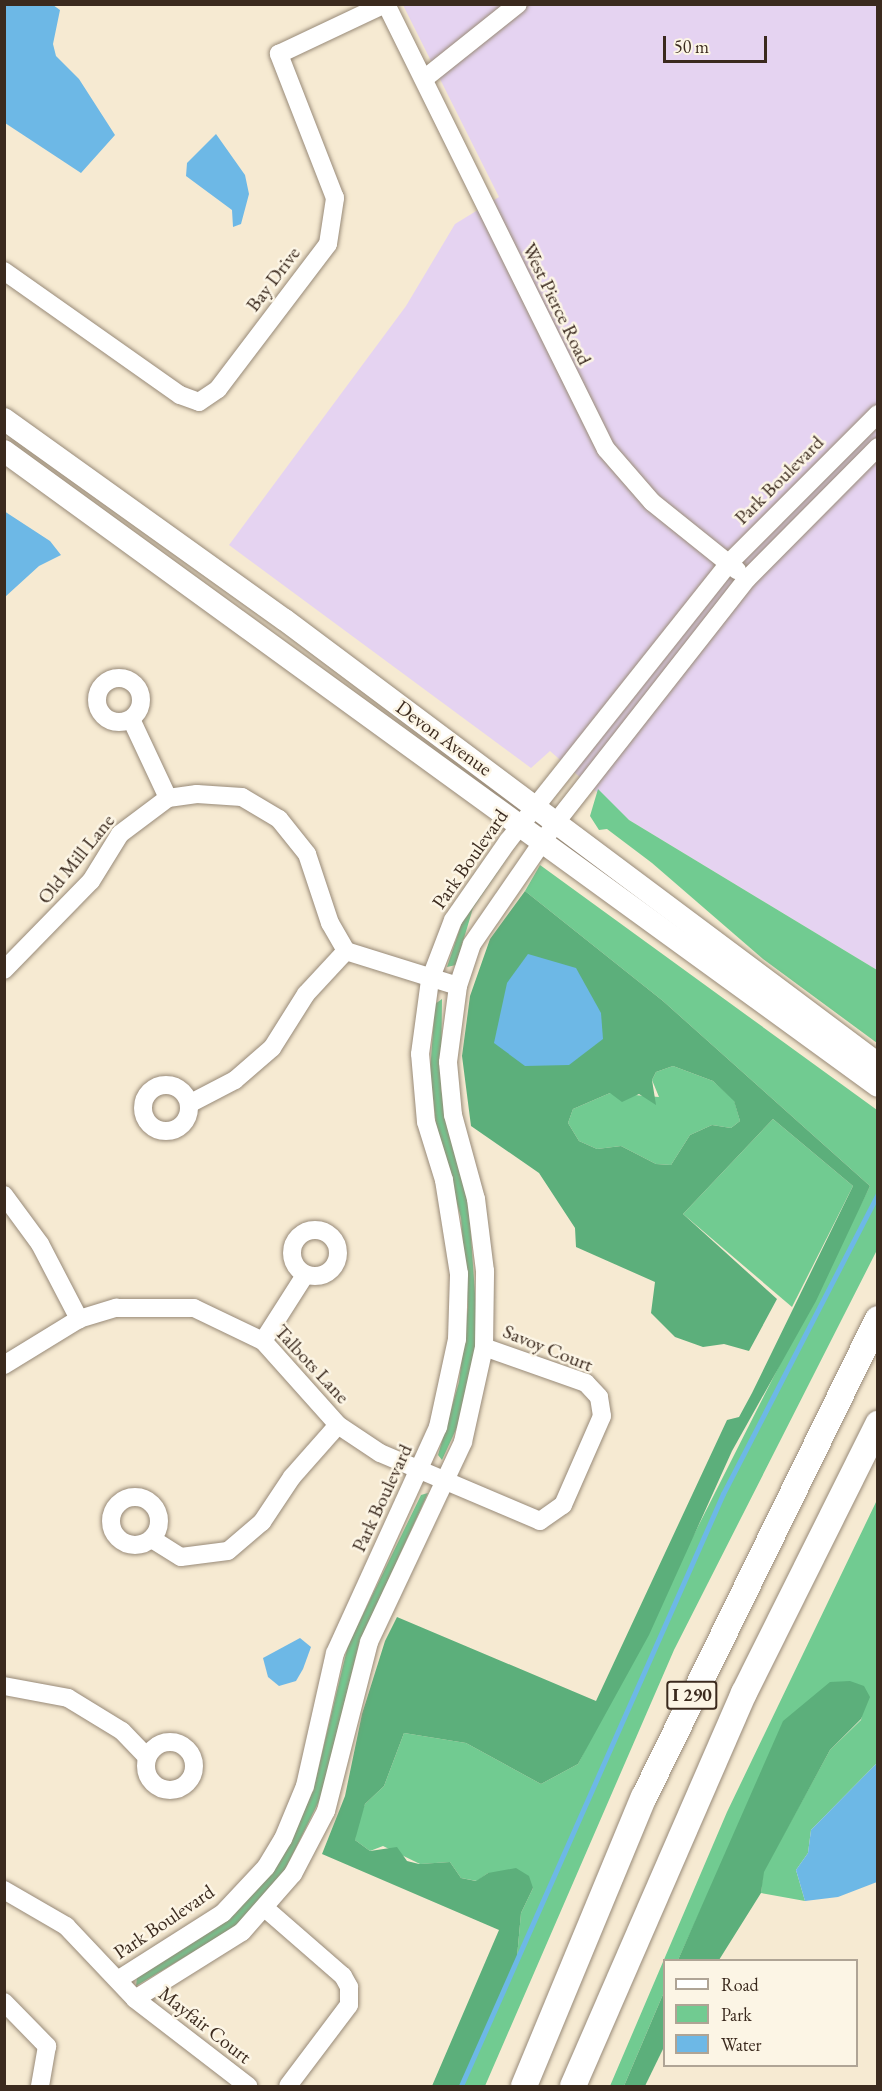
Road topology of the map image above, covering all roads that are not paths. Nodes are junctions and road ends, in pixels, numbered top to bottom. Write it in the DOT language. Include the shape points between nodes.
graph roads {
  1 [pos="386,4"];
  2 [pos="518,4"];
  3 [pos="424,79"];
  4 [pos="4,271"];
  5 [pos="878,414"];
  6 [pos="4,419"];
  7 [pos="878,447"];
  8 [pos="4,451"];
  9 [pos="729,563"];
  10 [pos="747,579"];
  11 [pos="131,719"];
  12 [pos="168,798"];
  13 [pos="536,806"];
  14 [pos="556,821"];
  15 [pos="520,826"];
  16 [pos="541,842"];
  17 [pos="346,951"];
  18 [pos="4,970"];
  19 [pos="430,980"];
  20 [pos="458,986"];
  21 [pos="878,1064"];
  22 [pos="878,1086"];
  23 [pos="189,1104"];
  24 [pos="4,1195"];
  25 [pos="305,1275"];
  26 [pos="878,1318"];
  27 [pos="79,1319"];
  28 [pos="263,1341"];
  29 [pos="484,1347"];
  30 [pos="4,1365"];
  31 [pos="878,1424"];
  32 [pos="338,1425"];
  33 [pos="421,1472"];
  34 [pos="447,1484"];
  35 [pos="152,1539"];
  36 [pos="4,1686"];
  37 [pos="147,1757"];
  38 [pos="4,1890"];
  39 [pos="266,1909"];
  40 [pos="119,1979"];
  41 [pos="135,1999"];
  42 [pos="4,2002"];
  43 [pos="525,2082"];
  44 [pos="40,2086"];
  45 [pos="248,2086"];
  46 [pos="288,2086"];
  47 [pos="573,2086"];
  1 -- 3 [label="street, West Pierce Road"];
  1 -- 4 [label="street, Bay Drive" via="279,54 335,198 328,244 218,388 199,402 180,395"];
  2 -- 3 [label="street"];
  3 -- 9 [label="street, West Pierce Road" via="606,449 652,502"];
  5 -- 9 [label="street, Park Boulevard"];
  6 -- 13 [label="main road, Devon Avenue"];
  7 -- 10 [label="street"];
  8 -- 15 [label="main road, Devon Avenue"];
  9 -- 10 [label="street, West Pierce Road"];
  9 -- 13 [label="street, Park Boulevard"];
  10 -- 14 [label="street"];
  11 -- 12 [label="street"];
  12 -- 17 [label="street" via="242,797 279,819 308,854 330,923"];
  12 -- 18 [label="street, Old Mill Lane" via="120,834 91,882"];
  13 -- 14 [label="main road, Devon Avenue"];
  13 -- 15 [label="street, Park Boulevard"];
  14 -- 16 [label="street"];
  14 -- 21 [label="main road, Devon Avenue"];
  15 -- 16 [label="main road, Devon Avenue"];
  15 -- 19 [label="street, Park Boulevard" via="462,904"];
  16 -- 20 [label="street" via="482,924"];
  16 -- 22 [label="main road, Devon Avenue"];
  17 -- 19 [label="street"];
  17 -- 23 [label="street" via="306,994 272,1048 234,1080"];
  19 -- 20 [label="street"];
  19 -- 33 [label="street, Park Boulevard" via="420,1054 422,1087 450,1208 459,1305 451,1379"];
  20 -- 29 [label="street" via="449,1088 476,1199 485,1270"];
  24 -- 27 [label="street" via="40,1244"];
  25 -- 28 [label="street"];
  26 -- 43 [label="highway, I 290" via="649,1786"];
  27 -- 28 [label="street, Talbots Lane" via="116,1308 183,1307 228,1321"];
  27 -- 30 [label="street, Talbots Lane"];
  28 -- 32 [label="street, Talbots Lane"];
  29 -- 34 [label="street"];
  29 -- 34 [label="street, Savoy Court" via="586,1383 599,1397 602,1416 552,1516 531,1520"];
  31 -- 47 [label="highway, I 290" via="744,1693"];
  32 -- 33 [label="street, Talbots Lane"];
  32 -- 35 [label="street" via="291,1477 262,1522 237,1545 205,1558 181,1557"];
  33 -- 34 [label="street, Talbots Lane"];
  33 -- 40 [label="street, Park Boulevard" via="335,1653 305,1786 283,1839 266,1867 223,1913"];
  34 -- 39 [label="street" via="369,1642 326,1811 293,1874"];
  36 -- 37 [label="street" via="68,1698 122,1731"];
  38 -- 40 [label="street" via="66,1926"];
  39 -- 41 [label="street" via="216,1953"];
  39 -- 46 [label="street" via="343,1976 349,1987 349,2005"];
  40 -- 41 [label="street, Park Boulevard"];
  41 -- 45 [label="street, Mayfair Court"];
  42 -- 44 [label="street" via="47,2046"];
}
